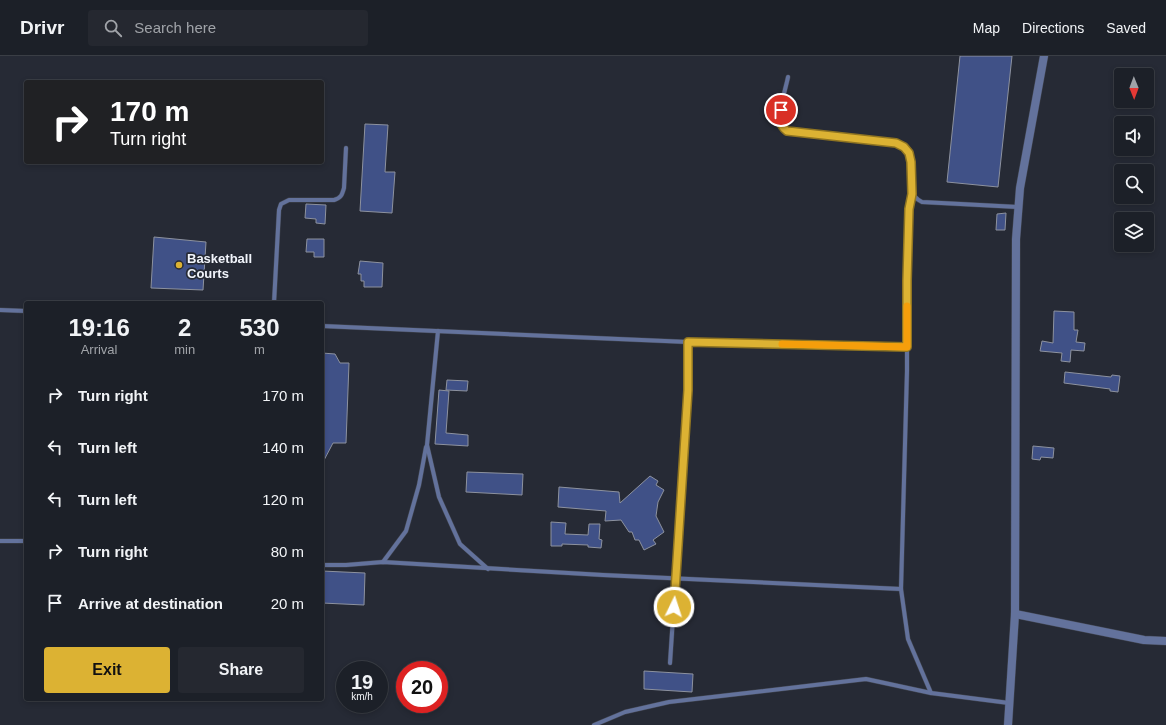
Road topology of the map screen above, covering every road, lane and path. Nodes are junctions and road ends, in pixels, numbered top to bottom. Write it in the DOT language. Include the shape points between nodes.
graph roads {
  1 [pos="1044,56"];
  2 [pos="788,77"];
  3 [pos="346,148"];
  4 [pos="912,194"];
  5 [pos="1019,207"];
  6 [pos="274,301"];
  7 [pos="0,310"];
  8 [pos="24,311"];
  9 [pos="324,326"];
  10 [pos="438,331"];
  11 [pos="688,342"];
  12 [pos="907,347"];
  13 [pos="427,445"];
  14 [pos="0,541"];
  15 [pos="24,541"];
  16 [pos="383,562"];
  17 [pos="324,565"];
  18 [pos="488,569"];
  19 [pos="677,579"];
  20 [pos="901,589"];
  21 [pos="1015,614"];
  22 [pos="1166,641"];
  23 [pos="670,663"];
  24 [pos="931,693"];
  25 [pos="1009,704"];
  26 [pos="594,725"];
  27 [pos="1008,725"];
  1 -- 5 [label="street" via="1020,188"];
  2 -- 4 [label="lane" via="780,119 782,127 795,133 896,143 904,147 911,162"];
  3 -- 6 [label="lane" via="344,188 340,198 289,200 281,204"];
  4 -- 5 [label="lane" via="915,199 922,202"];
  4 -- 12 [label="lane" via="909,209"];
  5 -- 21 [label="street" via="1016,247"];
  7 -- 8 [label="lane"];
  9 -- 10 [label="lane"];
  10 -- 11 [label="lane"];
  10 -- 13 [label="lane"];
  11 -- 12 [label="lane"];
  11 -- 19 [label="lane" via="688,390"];
  12 -- 20 [label="lane"];
  13 -- 16 [label="lane" via="406,532"];
  13 -- 18 [label="lane" via="439,498 460,544"];
  14 -- 15 [label="lane"];
  16 -- 17 [label="lane"];
  16 -- 18 [label="lane"];
  18 -- 19 [label="lane"];
  19 -- 20 [label="lane"];
  19 -- 23 [label="lane"];
  20 -- 24 [label="lane" via="908,639"];
  21 -- 22 [label="street" via="1144,640"];
  21 -- 25 [label="street"];
  24 -- 25 [label="lane"];
  24 -- 26 [label="lane" via="866,679 669,702 625,712"];
  25 -- 27 [label="street"];
}
